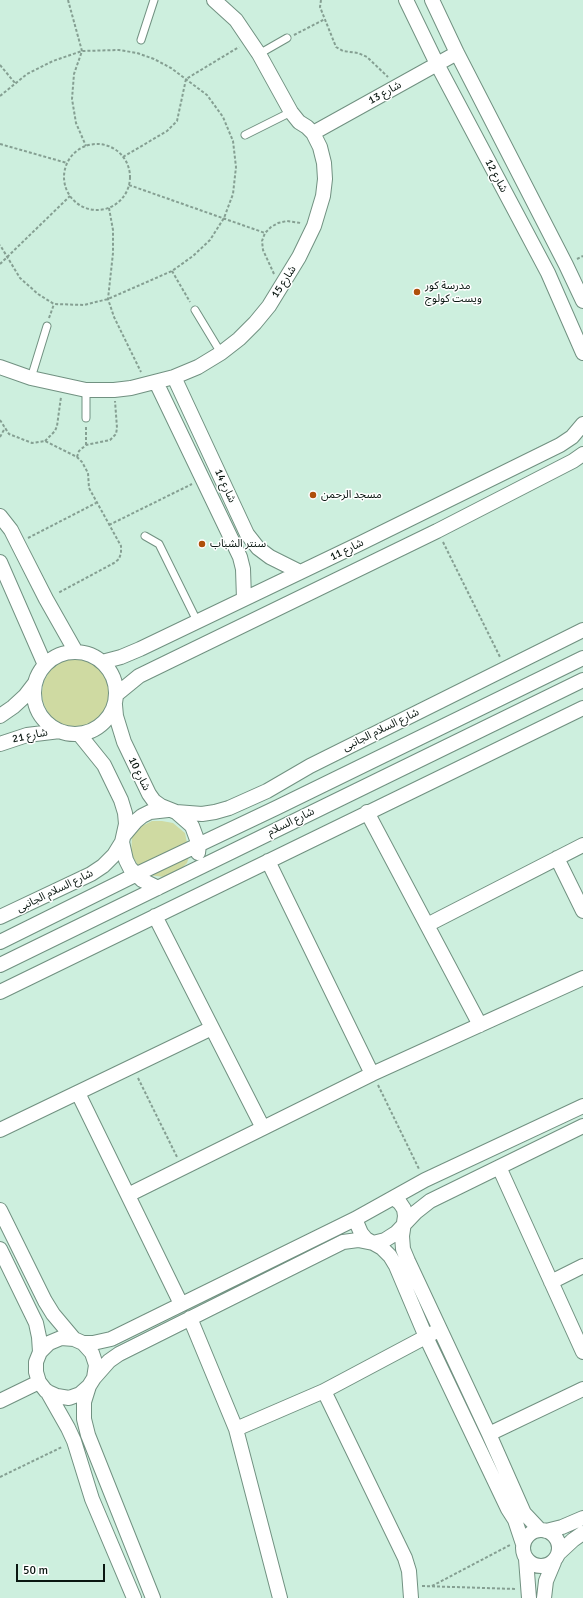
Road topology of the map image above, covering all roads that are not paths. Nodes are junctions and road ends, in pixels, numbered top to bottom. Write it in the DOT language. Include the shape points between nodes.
graph roads {
  1 [pos="154,0"];
  2 [pos="214,0"];
  3 [pos="406,0"];
  4 [pos="432,0"];
  5 [pos="287,38"];
  6 [pos="141,40"];
  7 [pos="457,53"];
  8 [pos="259,54"];
  9 [pos="438,64"];
  10 [pos="292,112"];
  11 [pos="313,133"];
  12 [pos="245,135"];
  13 [pos="583,301"];
  14 [pos="195,310"];
  15 [pos="47,326"];
  16 [pos="221,353"];
  17 [pos="583,353"];
  18 [pos="0,367"];
  19 [pos="174,377"];
  20 [pos="31,378"];
  21 [pos="152,384"];
  22 [pos="86,390"];
  23 [pos="86,418"];
  24 [pos="583,424"];
  25 [pos="583,454"];
  26 [pos="0,516"];
  27 [pos="145,536"];
  28 [pos="358,544"];
  29 [pos="0,562"];
  30 [pos="368,565"];
  31 [pos="300,572"];
  32 [pos="244,599"];
  33 [pos="197,621"];
  34 [pos="583,630"];
  35 [pos="76,652"];
  36 [pos="583,658"];
  37 [pos="102,662"];
  38 [pos="45,665"];
  39 [pos="583,680"];
  40 [pos="35,683"];
  41 [pos="116,699"];
  42 [pos="583,708"];
  43 [pos="0,716"];
  44 [pos="60,731"];
  45 [pos="79,734"];
  46 [pos="0,744"];
  47 [pos="267,791"];
  48 [pos="276,808"];
  49 [pos="172,811"];
  50 [pos="367,812"];
  51 [pos="123,838"];
  52 [pos="199,845"];
  53 [pos="583,845"];
  54 [pos="557,858"];
  55 [pos="268,861"];
  56 [pos="195,869"];
  57 [pos="135,875"];
  58 [pos="158,888"];
  59 [pos="39,899"];
  60 [pos="583,911"];
  61 [pos="155,916"];
  62 [pos="0,918"];
  63 [pos="48,919"];
  64 [pos="427,925"];
  65 [pos="0,942"];
  66 [pos="0,965"];
  67 [pos="583,978"];
  68 [pos="0,992"];
  69 [pos="480,1025"];
  70 [pos="212,1028"];
  71 [pos="372,1074"];
  72 [pos="78,1092"];
  73 [pos="583,1106"];
  74 [pos="583,1126"];
  75 [pos="263,1128"];
  76 [pos="0,1130"];
  77 [pos="499,1167"];
  78 [pos="128,1195"];
  79 [pos="394,1198"];
  80 [pos="0,1210"];
  81 [pos="355,1219"];
  82 [pos="404,1224"];
  83 [pos="373,1243"];
  84 [pos="0,1249"];
  85 [pos="583,1266"];
  86 [pos="551,1282"];
  87 [pos="181,1304"];
  88 [pos="190,1318"];
  89 [pos="440,1330"];
  90 [pos="426,1337"];
  91 [pos="79,1341"];
  92 [pos="40,1352"];
  93 [pos="583,1352"];
  94 [pos="92,1382"];
  95 [pos="43,1386"];
  96 [pos="583,1389"];
  97 [pos="324,1391"];
  98 [pos="0,1401"];
  99 [pos="236,1429"];
  100 [pos="489,1434"];
  101 [pos="583,1518"];
  102 [pos="543,1530"];
  103 [pos="583,1533"];
  104 [pos="523,1541"];
  105 [pos="556,1557"];
  106 [pos="526,1559"];
  107 [pos="411,1592"];
  108 [pos="529,1594"];
  109 [pos="134,1598"];
  110 [pos="153,1598"];
  111 [pos="280,1598"];
  112 [pos="544,1598"];
  1 -- 6 [label="lane"];
  2 -- 8 [label="street, شارع 15" via="236,20"];
  3 -- 9 [label="street, شارع 12"];
  4 -- 7 [label="street, شارع 12"];
  5 -- 8 [label="lane"];
  7 -- 9 [label="street, شارع 13"];
  7 -- 13 [label="street, شارع 12"];
  8 -- 10 [label="street, شارع 15"];
  9 -- 11 [label="street, شارع 13"];
  9 -- 17 [label="street, شارع 12" via="548,273"];
  10 -- 11 [label="street, شارع 15" via="299,122"];
  10 -- 12 [label="lane"];
  11 -- 16 [label="street, شارع 15" via="320,147 326,179 324,196 314,226 299,257 269,306 239,339"];
  14 -- 16 [label="lane"];
  15 -- 20 [label="lane"];
  16 -- 19 [label="street, شارع 15" via="198,367"];
  18 -- 20 [label="street, شارع 15"];
  19 -- 21 [label="street, شارع 15"];
  19 -- 31 [label="street, شارع 14" via="247,534 258,548 270,557"];
  20 -- 22 [label="street, شارع 15"];
  21 -- 22 [label="street, شارع 15" via="114,390"];
  21 -- 32 [label="street, شارع 14" via="240,557"];
  22 -- 23 [label="lane"];
  24 -- 28 [label="street, شارع 11" via="560,445"];
  25 -- 30 [label="street, شارع 11"];
  26 -- 35 [label="street" via="11,530"];
  27 -- 33 [label="lane" via="159,544"];
  28 -- 30 [label="street"];
  28 -- 31 [label="street, شارع 11"];
  29 -- 38 [label="street"];
  30 -- 41 [label="street, شارع 11" via="139,676"];
  31 -- 32 [label="street, شارع 11"];
  32 -- 33 [label="street, شارع 11"];
  33 -- 37 [label="street, شارع 11" via="134,651"];
  34 -- 47 [label="street, شارع السلام الجانبى" via="310,766"];
  35 -- 37 [label="street" via="86,653"];
  35 -- 38 [label="street" via="64,653"];
  36 -- 48 [label="street, شارع السلام"];
  37 -- 41 [label="street" via="112,673 116,683"];
  38 -- 40 [label="street"];
  39 -- 56 [label="street, شارع السلام"];
  40 -- 43 [label="street" via="25,696"];
  40 -- 44 [label="street" via="36,706 42,717"];
  41 -- 45 [label="street" via="105,722 98,728"];
  41 -- 49 [label="street, شارع 10" via="116,716 124,742 148,794 154,801"];
  42 -- 50 [label="street"];
  44 -- 45 [label="street"];
  44 -- 46 [label="street, شارع 21" via="27,735"];
  45 -- 51 [label="street" via="104,765 121,800 125,813"];
  47 -- 48 [label="street"];
  47 -- 49 [label="street, شارع السلام الجانبى" via="215,812 202,814"];
  48 -- 52 [label="street, شارع السلام"];
  49 -- 51 [label="street, شارع السلام الجانبى" via="150,812 142,816"];
  49 -- 52 [label="street, شارع 10" via="192,826"];
  50 -- 55 [label="street"];
  50 -- 64 [label="street"];
  51 -- 57 [label="street" via="126,860"];
  51 -- 59 [label="street, شارع السلام الجانبى" via="114,855 91,874"];
  52 -- 56 [label="street, شارع 10"];
  52 -- 57 [label="street, شارع السلام"];
  53 -- 54 [label="street"];
  54 -- 60 [label="street"];
  54 -- 64 [label="street"];
  55 -- 61 [label="street"];
  55 -- 71 [label="street"];
  56 -- 58 [label="street, شارع السلام"];
  57 -- 58 [label="street"];
  57 -- 63 [label="street, شارع السلام"];
  58 -- 66 [label="street, شارع السلام"];
  59 -- 62 [label="street, شارع السلام الجانبى"];
  59 -- 63 [label="street"];
  61 -- 68 [label="street"];
  61 -- 70 [label="street"];
  63 -- 65 [label="street, شارع السلام"];
  64 -- 69 [label="street"];
  67 -- 69 [label="street"];
  69 -- 71 [label="street"];
  70 -- 72 [label="street"];
  70 -- 75 [label="street"];
  71 -- 75 [label="street"];
  72 -- 76 [label="street"];
  72 -- 78 [label="street"];
  73 -- 79 [label="street" via="425,1180"];
  74 -- 77 [label="street"];
  75 -- 78 [label="street"];
  77 -- 82 [label="street" via="430,1201"];
  77 -- 86 [label="street"];
  78 -- 87 [label="street"];
  79 -- 81 [label="street"];
  79 -- 82 [label="street" via="404,1209"];
  80 -- 91 [label="street" via="45,1301 53,1314"];
  81 -- 83 [label="street" via="361,1233"];
  81 -- 87 [label="street"];
  82 -- 83 [label="street" via="390,1237"];
  82 -- 89 [label="street" via="403,1249"];
  83 -- 88 [label="street" via="358,1240 343,1242"];
  83 -- 90 [label="street" via="382,1248 396,1266"];
  84 -- 92 [label="street" via="36,1323"];
  85 -- 86 [label="street"];
  86 -- 93 [label="street"];
  87 -- 91 [label="street" via="111,1339 98,1342"];
  88 -- 94 [label="street" via="119,1354 101,1369"];
  88 -- 99 [label="street"];
  89 -- 90 [label="street"];
  89 -- 100 [label="street"];
  90 -- 97 [label="street"];
  90 -- 104 [label="street"];
  91 -- 92 [label="street" via="61,1338 49,1343"];
  91 -- 94 [label="street" via="92,1353 96,1365"];
  92 -- 95 [label="street" via="36,1372"];
  94 -- 95 [label="street" via="80,1394 69,1398 57,1396"];
  94 -- 110 [label="street" via="84,1402 84,1419 88,1435"];
  95 -- 98 [label="street"];
  95 -- 109 [label="street" via="62,1415 74,1441 92,1499"];
  96 -- 100 [label="street"];
  97 -- 99 [label="street"];
  97 -- 107 [label="street" via="405,1558"];
  99 -- 111 [label="street"];
  100 -- 102 [label="street" via="524,1513"];
  101 -- 102 [label="street" via="562,1527"];
  102 -- 104 [label="street" via="530,1534"];
  102 -- 105 [label="street" via="551,1533 558,1541"];
  103 -- 105 [label="street" via="572,1540"];
  104 -- 106 [label="street"];
  105 -- 106 [label="street" via="539,1567"];
  105 -- 112 [label="street" via="546,1581"];
  106 -- 108 [label="street"];
}
